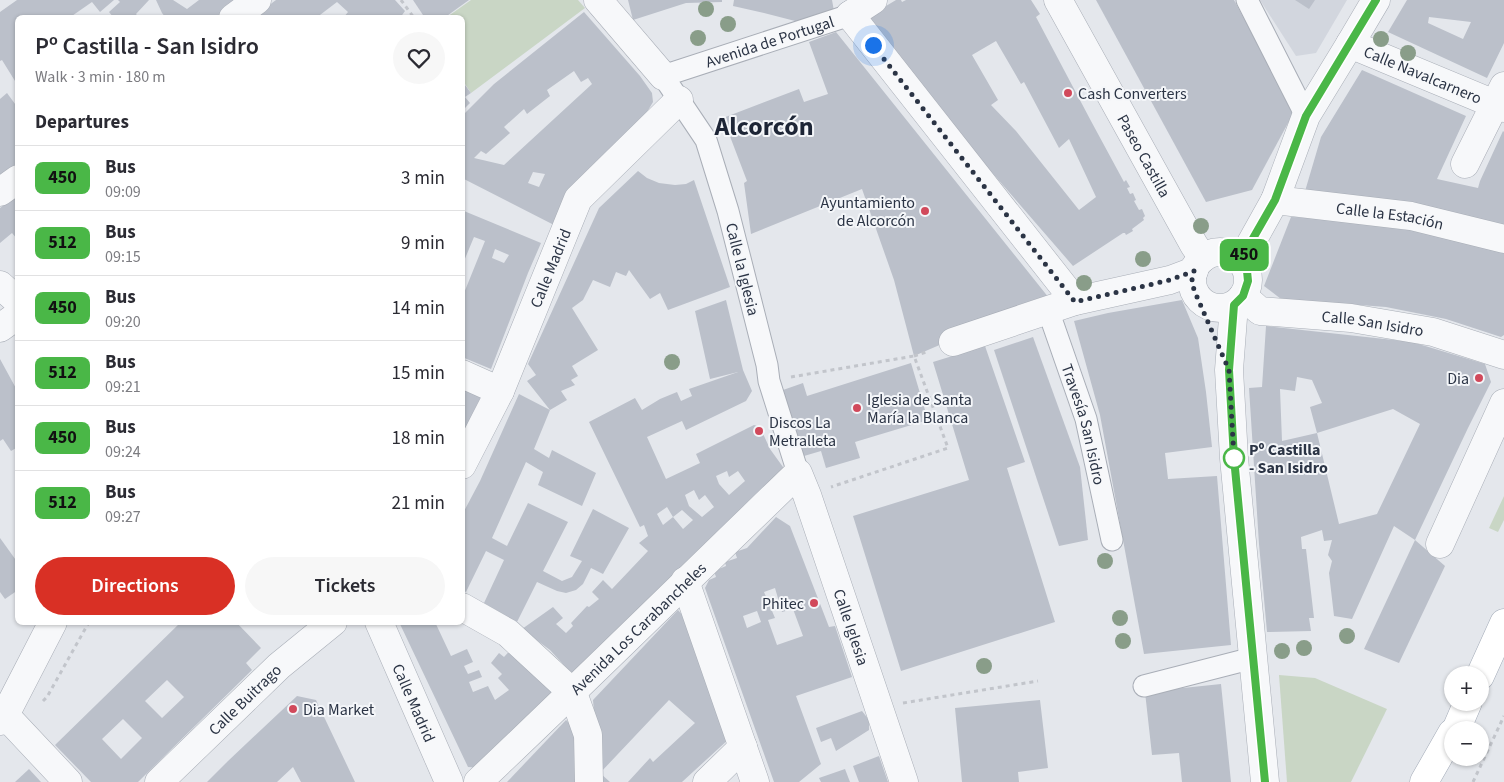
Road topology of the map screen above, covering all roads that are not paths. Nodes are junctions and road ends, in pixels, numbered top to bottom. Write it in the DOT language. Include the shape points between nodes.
graph roads {
  1 [pos="256,0"];
  2 [pos="598,0"];
  3 [pos="622,0"];
  4 [pos="873,0"];
  5 [pos="1058,0"];
  6 [pos="1247,0"];
  7 [pos="1376,0"];
  8 [pos="849,8"];
  9 [pos="237,15"];
  10 [pos="630,38"];
  11 [pos="1350,44"];
  12 [pos="663,76"];
  13 [pos="1501,99"];
  14 [pos="679,100"];
  15 [pos="1306,116"];
  16 [pos="1465,164"];
  17 [pos="15,181"];
  18 [pos="0,192"];
  19 [pos="1275,200"];
  20 [pos="1504,240"];
  21 [pos="1240,261"];
  22 [pos="1199,264"];
  23 [pos="0,285"];
  24 [pos="1198,298"];
  25 [pos="15,299"];
  26 [pos="1238,301"];
  27 [pos="1075,302"];
  28 [pos="1048,310"];
  29 [pos="15,317"];
  30 [pos="0,328"];
  31 [pos="953,342"];
  32 [pos="1504,355"];
  33 [pos="1229,370"];
  34 [pos="465,375"];
  35 [pos="500,391"];
  36 [pos="1504,403"];
  37 [pos="465,459"];
  38 [pos="802,484"];
  39 [pos="1112,540"];
  40 [pos="1440,544"];
  41 [pos="685,581"];
  42 [pos="465,609"];
  43 [pos="1504,623"];
  44 [pos="51,625"];
  45 [pos="329,625"];
  46 [pos="380,625"];
  47 [pos="1253,658"];
  48 [pos="1485,666"];
  49 [pos="1144,686"];
  50 [pos="573,693"];
  51 [pos="2,718"];
  52 [pos="743,747"];
  53 [pos="1444,747"];
  54 [pos="1444,756"];
  55 [pos="68,782"];
  56 [pos="159,782"];
  57 [pos="449,782"];
  58 [pos="478,782"];
  59 [pos="589,782"];
  60 [pos="707,782"];
  61 [pos="755,782"];
  62 [pos="904,782"];
  63 [pos="1265,782"];
  64 [pos="1424,782"];
  65 [pos="1433,782"];
  1 -- 9 [label="street"];
  2 -- 10 [label="street"];
  3 -- 10 [label="street"];
  4 -- 8 [label="street, Avenida de Portugal"];
  5 -- 22 [label="street, Paseo Castilla" via="1194,245"];
  6 -- 15 [label="street"];
  7 -- 11 [label="street"];
  8 -- 12 [label="street, Avenida de Portugal"];
  8 -- 27 [label="street"];
  10 -- 12 [label="street"];
  11 -- 13 [label="street, Calle Navalcarnero"];
  11 -- 15 [label="street"];
  12 -- 14 [label="street, Calle la Iglesia"];
  13 -- 16 [label="street, Calle Navalcarnero"];
  14 -- 35 [label="street, Calle Madrid" via="578,199"];
  14 -- 38 [label="street, Calle la Iglesia" via="706,140 738,246 769,381"];
  15 -- 19 [label="street"];
  17 -- 18 [label="street"];
  19 -- 20 [label="street, Calle la Estación" via="1411,216"];
  19 -- 21 [label="street"];
  21 -- 22 [label="street" via="1224,252 1215,253"];
  21 -- 26 [label="street" via="1247,271 1248,281"];
  22 -- 24 [label="street" via="1192,280"];
  22 -- 27 [label="street" via="1170,280"];
  23 -- 25 [label="street"];
  24 -- 26 [label="street" via="1216,308 1226,308"];
  24 -- 33 [label="street"];
  26 -- 32 [label="street, Calle San Isidro" via="1260,310 1352,318 1433,332"];
  26 -- 33 [label="street"];
  27 -- 28 [label="street"];
  28 -- 31 [label="street"];
  28 -- 39 [label="street, Travesía San Isidro" via="1086,419"];
  29 -- 30 [label="street"];
  33 -- 47 [label="street"];
  34 -- 35 [label="street"];
  35 -- 37 [label="street, Calle Madrid"];
  36 -- 40 [label="street"];
  38 -- 41 [label="street, Avenida Los Carabancheles"];
  38 -- 62 [label="street, Calle Iglesia"];
  41 -- 50 [label="street, Avenida Los Carabancheles"];
  41 -- 52 [label="street"];
  42 -- 50 [label="street" via="508,633"];
  43 -- 48 [label="main road"];
  44 -- 51 [label="street"];
  45 -- 56 [label="street, Calle Buitrago" via="279,666"];
  46 -- 57 [label="street, Calle Madrid"];
  47 -- 49 [label="street"];
  47 -- 63 [label="street"];
  50 -- 58 [label="street, Avenida Los Carabancheles"];
  50 -- 59 [label="street" via="588,735"];
  51 -- 55 [label="street"];
  52 -- 60 [label="street"];
  52 -- 61 [label="street"];
  53 -- 64 [label="main road"];
  54 -- 65 [label="main road"];
}
